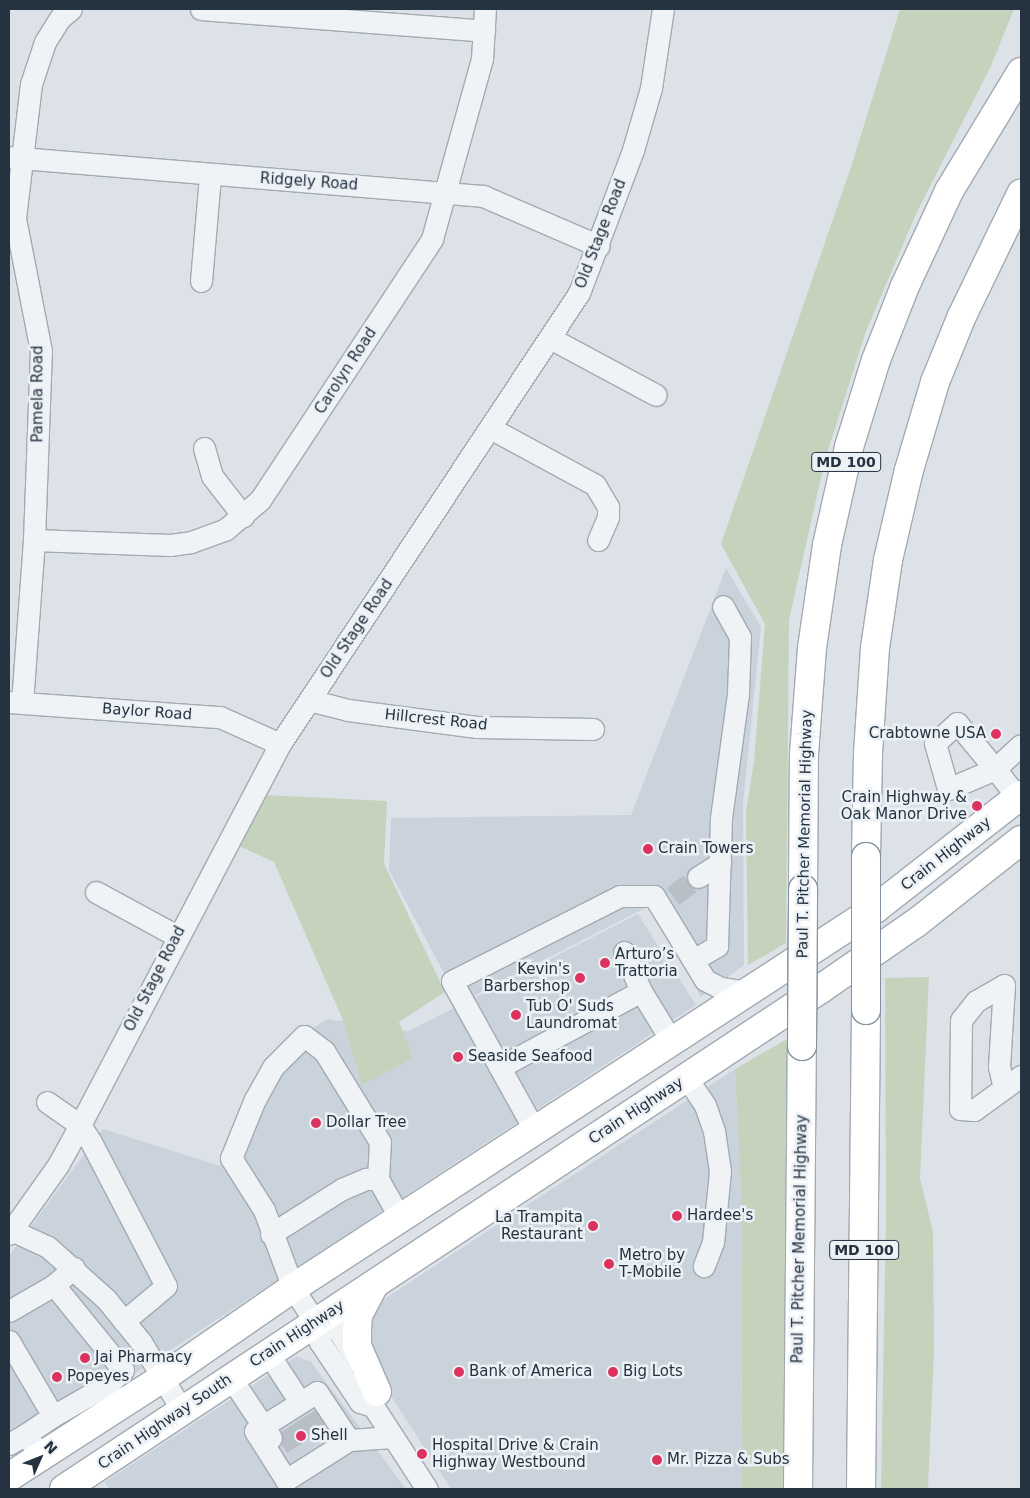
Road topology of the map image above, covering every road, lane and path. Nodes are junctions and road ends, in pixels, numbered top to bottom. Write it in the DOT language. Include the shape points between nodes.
graph roads {
  1 [pos="201,9"];
  2 [pos="485,9"];
  3 [pos="663,9"];
  4 [pos="61,12"];
  5 [pos="484,31"];
  6 [pos="1021,72"];
  7 [pos="16,157"];
  8 [pos="210,175"];
  9 [pos="444,191"];
  10 [pos="1021,194"];
  11 [pos="599,246"];
  12 [pos="201,281"];
  13 [pos="550,338"];
  14 [pos="656,395"];
  15 [pos="492,429"];
  16 [pos="204,448"];
  17 [pos="243,516"];
  18 [pos="34,540"];
  19 [pos="598,540"];
  20 [pos="723,606"];
  21 [pos="309,700"];
  22 [pos="15,702"];
  23 [pos="593,729"];
  24 [pos="280,744"];
  25 [pos="1021,745"];
  26 [pos="1020,797"];
  27 [pos="1021,840"];
  28 [pos="720,863"];
  29 [pos="698,877"];
  30 [pos="96,892"];
  31 [pos="177,936"];
  32 [pos="624,952"];
  33 [pos="694,960"];
  34 [pos="641,992"];
  35 [pos="750,992"];
  36 [pos="672,1042"];
  37 [pos="500,1067"];
  38 [pos="686,1077"];
  39 [pos="1013,1082"];
  40 [pos="47,1102"];
  41 [pos="80,1125"];
  42 [pos="535,1131"];
  43 [pos="378,1179"];
  44 [pos="400,1218"];
  45 [pos="10,1231"];
  46 [pos="271,1234"];
  47 [pos="704,1266"];
  48 [pos="74,1268"];
  49 [pos="376,1282"];
  50 [pos="54,1285"];
  51 [pos="293,1288"];
  52 [pos="9,1311"];
  53 [pos="124,1321"];
  54 [pos="315,1322"];
  55 [pos="9,1340"];
  56 [pos="268,1353"];
  57 [pos="337,1368"];
  58 [pos="236,1374"];
  59 [pos="164,1377"];
  60 [pos="113,1396"];
  61 [pos="80,1399"];
  62 [pos="375,1399"];
  63 [pos="183,1412"];
  64 [pos="293,1414"];
  65 [pos="52,1416"];
  66 [pos="90,1425"];
  67 [pos="393,1437"];
  68 [pos="25,1445"];
  69 [pos="316,1452"];
  70 [pos="9,1477"];
  71 [pos="64,1489"];
  72 [pos="427,1489"];
  73 [pos="798,1489"];
  74 [pos="861,1489"];
  1 -- 5 [label="street"];
  2 -- 5 [label="street, Carolyn Road"];
  3 -- 11 [label="street, Old Stage Road" via="651,88"];
  4 -- 7 [label="street, Pamela Road" via="37,62"];
  5 -- 9 [label="street, Carolyn Road" via="482,59"];
  6 -- 73 [label="main road, Paul T. Pitcher Memorial Highway / MD 100, bridge" via="949,191 905,286 876,360 849,447 827,545 812,648 804,754"];
  7 -- 8 [label="street, Ridgely Road"];
  7 -- 18 [label="street, Pamela Road" via="15,218 41,351"];
  8 -- 9 [label="street, Ridgely Road"];
  8 -- 12 [label="street"];
  9 -- 11 [label="street, Ridgely Road" via="483,196"];
  9 -- 17 [label="street, Carolyn Road" via="432,239 276,479"];
  10 -- 74 [label="main road, MD 100, bridge" via="962,316 935,382 909,470 888,560 875,648 866,857"];
  11 -- 13 [label="street, Old Stage Road" via="579,293"];
  13 -- 14 [label="street"];
  13 -- 15 [label="street, Old Stage Road"];
  15 -- 19 [label="street" via="595,485 608,507 608,517"];
  15 -- 21 [label="street, Old Stage Road"];
  16 -- 17 [label="street" via="212,476"];
  17 -- 18 [label="street, Carolyn Road" via="208,538 170,545"];
  18 -- 22 [label="street, Pamela Road"];
  20 -- 28 [label="street" via="740,637 738,694 721,818"];
  21 -- 23 [label="street, Hillcrest Road" via="348,710 478,727"];
  21 -- 24 [label="street, Old Stage Road"];
  22 -- 24 [label="street, Baylor Road" via="220,717"];
  24 -- 31 [label="street, Old Stage Road"];
  25 -- 26 [label="street" via="995,769"];
  26 -- 35 [label="main road, Crain Highway" via="876,910"];
  27 -- 38 [label="main road, Crain Highway" via="916,923"];
  28 -- 29 [label="street"];
  28 -- 33 [label="street" via="718,946"];
  30 -- 31 [label="street"];
  31 -- 41 [label="street, Old Stage Road"];
  32 -- 34 [label="street"];
  33 -- 35 [label="street" via="705,980 721,988"];
  33 -- 37 [label="street" via="666,900 654,896 620,896 452,981"];
  34 -- 36 [label="street"];
  34 -- 37 [label="street"];
  35 -- 36 [label="main road, Crain Highway"];
  36 -- 42 [label="main road, Crain Highway"];
  37 -- 42 [label="street"];
  38 -- 47 [label="street" via="705,1105 714,1131 720,1171 713,1242"];
  38 -- 49 [label="main road, Crain Highway"];
  39 -- 39 [label="street" via="974,1110 960,1109 961,1020 976,1001 1004,985 999,1067"];
  40 -- 41 [label="street"];
  41 -- 45 [label="street, Old Stage Road" via="58,1165"];
  41 -- 53 [label="street" via="166,1286"];
  42 -- 44 [label="main road, Crain Highway"];
  43 -- 44 [label="street"];
  43 -- 46 [label="street" via="366,1179 342,1189"];
  43 -- 46 [label="street" via="380,1142 324,1051 304,1036 273,1067 255,1099 231,1158 264,1210"];
  44 -- 51 [label="main road, Crain Highway"];
  45 -- 48 [label="street" via="48,1247"];
  46 -- 51 [label="street"];
  48 -- 50 [label="street"];
  48 -- 53 [label="street"];
  49 -- 54 [label="main road, Crain Highway"];
  49 -- 62 [label="main road" via="365,1296 357,1331 357,1346"];
  50 -- 52 [label="street"];
  50 -- 60 [label="street" via="123,1370"];
  51 -- 54 [label="street"];
  51 -- 59 [label="main road"];
  53 -- 59 [label="street"];
  54 -- 56 [label="main road, Crain Highway"];
  54 -- 57 [label="street" via="320,1342"];
  54 -- 62 [label="street" via="338,1330"];
  55 -- 65 [label="street"];
  56 -- 58 [label="main road, Crain Highway"];
  56 -- 64 [label="street"];
  57 -- 62 [label="street" via="360,1402"];
  57 -- 64 [label="street"];
  58 -- 63 [label="main road, Crain Highway South"];
  58 -- 64 [label="street"];
  59 -- 60 [label="main road"];
  59 -- 63 [label="street"];
  60 -- 61 [label="street"];
  60 -- 66 [label="main road"];
  61 -- 65 [label="street"];
  61 -- 66 [label="street"];
  62 -- 67 [label="street"];
  63 -- 71 [label="main road, Crain Highway South"];
  64 -- 69 [label="street"];
  64 -- 69 [label="street" via="255,1431 286,1480"];
  65 -- 68 [label="street"];
  66 -- 68 [label="main road"];
  67 -- 69 [label="street"];
  67 -- 72 [label="street"];
  68 -- 70 [label="main road"];
}
